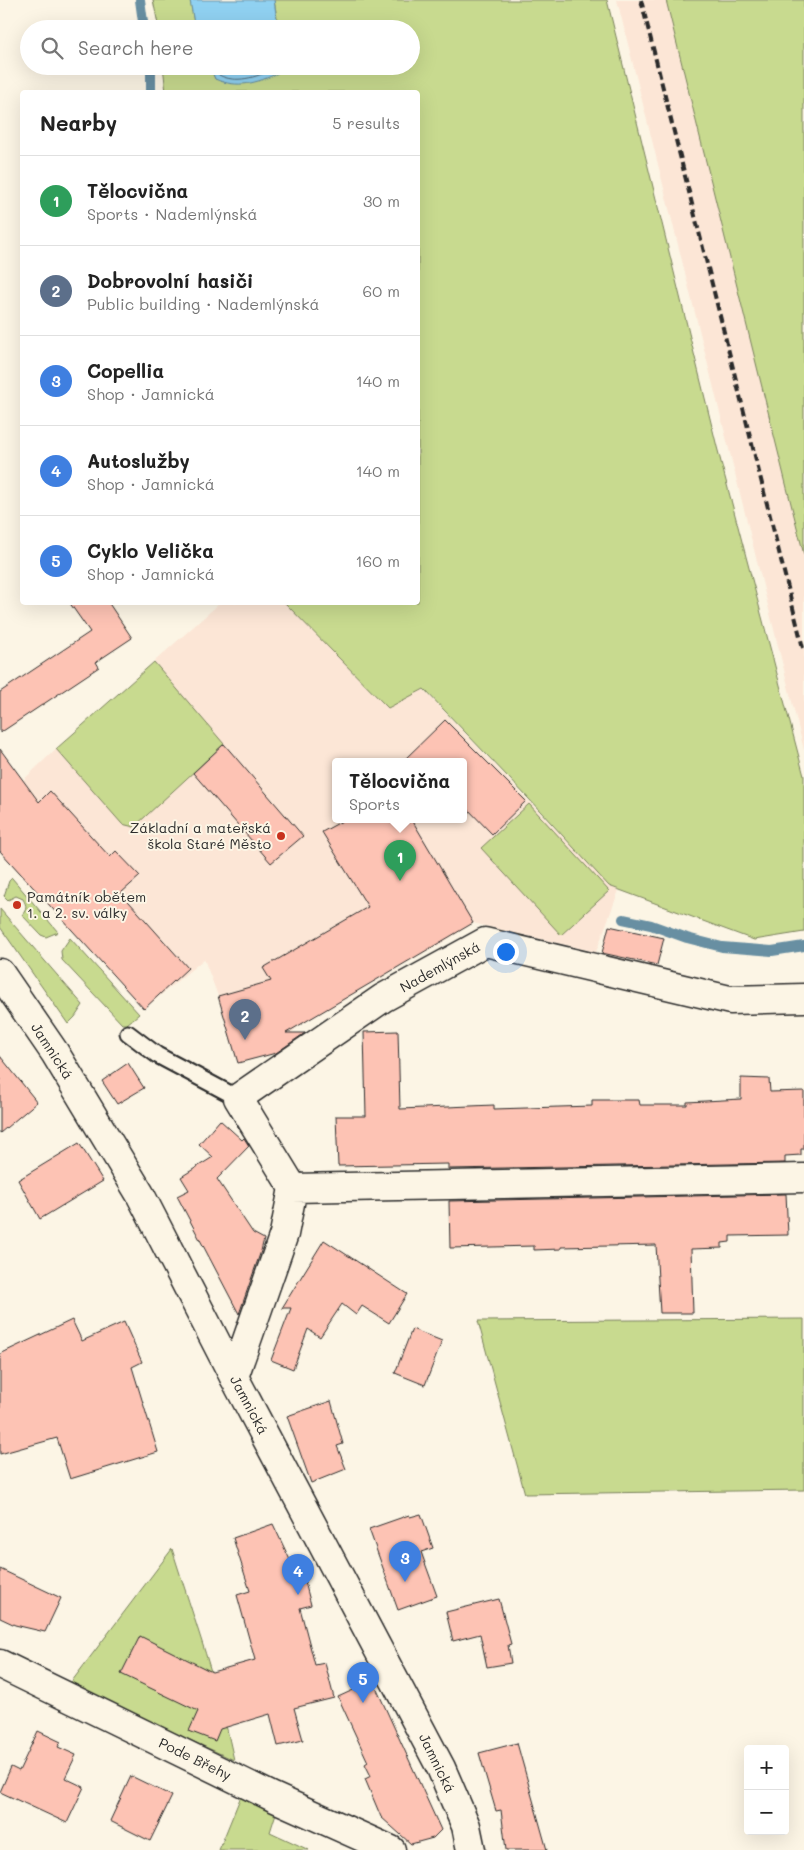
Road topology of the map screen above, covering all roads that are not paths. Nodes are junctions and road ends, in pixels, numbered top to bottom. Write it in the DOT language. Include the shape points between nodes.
graph roads {
  1 [pos="0,973"];
  2 [pos="804,998"];
  3 [pos="128,1033"];
  4 [pos="238,1098"];
  5 [pos="804,1178"];
  6 [pos="294,1188"];
  7 [pos="234,1377"];
  8 [pos="0,1664"];
  9 [pos="391,1850"];
  10 [pos="471,1850"];
  1 -- 7 [label="street, Jamnická" via="55,1053 140,1194"];
  2 -- 4 [label="street, Nademlýnská" via="730,1000 485,942 383,998"];
  3 -- 4 [label="lane" via="157,1055"];
  4 -- 6 [label="street"];
  5 -- 6 [label="street"];
  6 -- 7 [label="street" via="284,1234"];
  7 -- 10 [label="street, Jamnická" via="441,1768 466,1826"];
  8 -- 9 [label="street, Pode Břehy" via="273,1797"];
}
